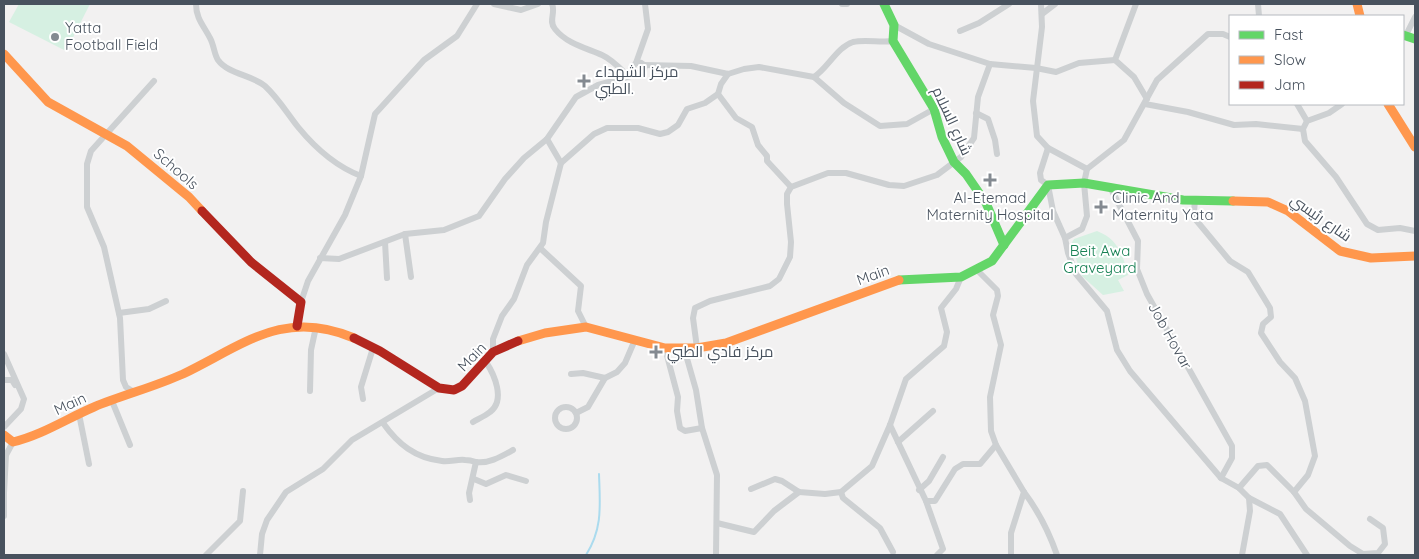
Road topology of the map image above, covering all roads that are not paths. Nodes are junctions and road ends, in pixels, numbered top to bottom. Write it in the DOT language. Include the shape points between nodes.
graph roads {
  1 [pos="196,4"];
  2 [pos="494,4"];
  3 [pos="538,4"];
  4 [pos="552,4"];
  5 [pos="645,4"];
  6 [pos="842,4"];
  7 [pos="847,4"];
  8 [pos="884,4"];
  9 [pos="1041,4"];
  10 [pos="1055,4"];
  11 [pos="1136,4"];
  12 [pos="474,5"];
  13 [pos="1004,5"];
  14 [pos="1042,14"];
  15 [pos="1415,17"];
  16 [pos="894,25"];
  17 [pos="960,31"];
  18 [pos="1408,36"];
  19 [pos="1229,37"];
  20 [pos="893,41"];
  21 [pos="4,55"];
  22 [pos="1115,60"];
  23 [pos="990,64"];
  24 [pos="639,68"];
  25 [pos="1036,68"];
  26 [pos="626,74"];
  27 [pos="728,74"];
  28 [pos="814,77"];
  29 [pos="154,81"];
  30 [pos="610,82"];
  31 [pos="718,94"];
  32 [pos="1146,101"];
  33 [pos="1298,105"];
  34 [pos="1341,105"];
  35 [pos="1389,105"];
  36 [pos="934,109"];
  37 [pos="976,113"];
  38 [pos="1307,121"];
  39 [pos="1302,129"];
  40 [pos="106,134"];
  41 [pos="547,139"];
  42 [pos="1415,146"];
  43 [pos="1048,148"];
  44 [pos="997,154"];
  45 [pos="954,162"];
  46 [pos="561,163"];
  47 [pos="1088,169"];
  48 [pos="361,176"];
  49 [pos="1084,183"];
  50 [pos="1048,185"];
  51 [pos="791,187"];
  52 [pos="1111,189"];
  53 [pos="1195,200"];
  54 [pos="1415,231"];
  55 [pos="405,234"];
  56 [pos="1065,238"];
  57 [pos="385,242"];
  58 [pos="1004,245"];
  59 [pos="540,248"];
  60 [pos="1415,256"];
  61 [pos="320,258"];
  62 [pos="977,270"];
  63 [pos="411,277"];
  64 [pos="961,277"];
  65 [pos="387,278"];
  66 [pos="166,301"];
  67 [pos="301,302"];
  68 [pos="119,314"];
  69 [pos="297,326"];
  70 [pos="316,327"];
  71 [pos="586,328"];
  72 [pos="634,342"];
  73 [pos="373,348"];
  74 [pos="665,348"];
  75 [pos="684,348"];
  76 [pos="696,348"];
  77 [pos="493,352"];
  78 [pos="4,354"];
  79 [pos="486,362"];
  80 [pos="571,374"];
  81 [pos="605,378"];
  82 [pos="4,380"];
  83 [pos="439,388"];
  84 [pos="310,391"];
  85 [pos="134,392"];
  86 [pos="24,399"];
  87 [pos="363,399"];
  88 [pos="112,401"];
  89 [pos="933,410"];
  90 [pos="576,413"];
  91 [pos="79,414"];
  92 [pos="473,422"];
  93 [pos="383,423"];
  94 [pos="4,426"];
  95 [pos="890,426"];
  96 [pos="702,428"];
  97 [pos="4,435"];
  98 [pos="13,442"];
  99 [pos="898,442"];
  100 [pos="130,444"];
  101 [pos="996,445"];
  102 [pos="512,450"];
  103 [pos="943,457"];
  104 [pos="476,462"];
  105 [pos="89,464"];
  106 [pos="1221,478"];
  107 [pos="474,479"];
  108 [pos="526,481"];
  109 [pos="1239,488"];
  110 [pos="751,489"];
  111 [pos="919,490"];
  112 [pos="243,491"];
  113 [pos="798,492"];
  114 [pos="841,492"];
  115 [pos="1024,492"];
  116 [pos="1294,492"];
  117 [pos="4,493"];
  118 [pos="1247,496"];
  119 [pos="470,500"];
  120 [pos="926,501"];
  121 [pos="4,516"];
  122 [pos="1370,519"];
  123 [pos="717,523"];
  124 [pos="894,552"];
  125 [pos="206,555"];
  126 [pos="260,555"];
  127 [pos="716,555"];
  128 [pos="937,555"];
  129 [pos="1011,555"];
  130 [pos="1057,555"];
  131 [pos="1242,555"];
  132 [pos="1307,555"];
  1 -- 48 [label="street" via="200,23 211,39 217,59 223,65 260,81 324,155 341,168"];
  2 -- 3 [label="street" via="521,10"];
  4 -- 26 [label="street" via="555,30 583,49 603,56"];
  5 -- 24 [label="street" via="648,29"];
  6 -- 7 [label="street"];
  8 -- 16 [label="main road"];
  9 -- 14 [label="street"];
  10 -- 14 [label="street"];
  11 -- 22 [label="street"];
  12 -- 48 [label="street" via="457,36 424,60 378,109"];
  13 -- 17 [label="street" via="979,23"];
  14 -- 25 [label="street"];
  15 -- 18 [label="street"];
  16 -- 20 [label="main road"];
  16 -- 23 [label="street" via="930,44"];
  19 -- 32 [label="street" via="1208,34 1157,80"];
  20 -- 28 [label="street" via="853,42"];
  20 -- 36 [label="main road, شارع السلام"];
  21 -- 40 [label="main road, Schools" via="48,102"];
  22 -- 25 [label="street" via="1079,63 1056,72"];
  22 -- 32 [label="street" via="1134,77"];
  23 -- 25 [label="street"];
  23 -- 37 [label="street"];
  24 -- 26 [label="street"];
  24 -- 27 [label="street" via="691,66"];
  24 -- 30 [label="street"];
  25 -- 43 [label="street" via="1033,101 1036,136"];
  26 -- 30 [label="street"];
  27 -- 28 [label="street" via="759,67"];
  27 -- 31 [label="street"];
  28 -- 36 [label="street" via="844,103 880,126 907,124"];
  29 -- 40 [label="street"];
  30 -- 41 [label="street" via="576,97"];
  31 -- 46 [label="street" via="687,109 678,125 668,132 660,134 638,128 607,128 594,134"];
  31 -- 51 [label="street" via="736,118 752,127 767,161"];
  32 -- 39 [label="street" via="1234,125"];
  32 -- 47 [label="street" via="1124,140"];
  33 -- 38 [label="street"];
  34 -- 38 [label="street" via="1330,113"];
  35 -- 42 [label="main road"];
  36 -- 45 [label="main road, شارع السلام"];
  37 -- 44 [label="street" via="988,119"];
  37 -- 45 [label="street" via="974,138"];
  38 -- 39 [label="street"];
  39 -- 54 [label="street" via="1304,141 1336,177 1367,224 1378,230 1400,228"];
  40 -- 67 [label="main road, Schools" via="127,146 177,186 252,262"];
  40 -- 68 [label="street" via="87,161 87,207 104,247"];
  41 -- 46 [label="street"];
  41 -- 55 [label="street" via="505,179 479,216 444,230"];
  43 -- 47 [label="street"];
  43 -- 50 [label="street" via="1040,173 1041,180"];
  45 -- 51 [label="street" via="937,175 904,186 889,186 837,173"];
  45 -- 58 [label="main road, شارع السلام" via="986,203"];
  46 -- 59 [label="street"];
  47 -- 49 [label="street"];
  48 -- 61 [label="street" via="345,215"];
  49 -- 50 [label="main road, شارع رئيسي"];
  49 -- 52 [label="main road, شارع رئيسي"];
  49 -- 56 [label="street" via="1087,216 1082,229"];
  50 -- 56 [label="street" via="1053,211"];
  50 -- 58 [label="main road"];
  51 -- 76 [label="street" via="787,194 790,257 785,270 770,286 695,308 692,318"];
  52 -- 53 [label="main road, شارع رئيسي"];
  52 -- 106 [label="street, Job Hovar" via="1138,241 1138,269 1147,294 1232,446 1232,458"];
  53 -- 60 [label="main road, شارع رئيسي" via="1268,202 1288,211 1340,251 1371,258"];
  53 -- 116 [label="street" via="1194,212 1199,225 1230,261 1248,272 1270,308 1271,317 1263,324 1261,333 1295,378 1303,395 1314,456 1308,474"];
  55 -- 57 [label="street"];
  55 -- 63 [label="street"];
  56 -- 106 [label="street" via="1076,274 1106,310 1117,350 1130,371"];
  57 -- 61 [label="street" via="339,259"];
  57 -- 65 [label="street"];
  58 -- 62 [label="main road, Main" via="992,261"];
  59 -- 71 [label="street" via="581,286 578,311"];
  59 -- 77 [label="street" via="527,265 514,299 502,316 493,339"];
  61 -- 67 [label="street"];
  62 -- 64 [label="main road, Main"];
  62 -- 101 [label="street" via="997,290 998,296 993,315 1000,350 990,396 991,432"];
  64 -- 76 [label="main road, Main" via="900,280 726,343"];
  64 -- 95 [label="street" via="956,290 942,308 947,332 944,346 906,379"];
  66 -- 68 [label="street" via="149,309"];
  67 -- 69 [label="main road"];
  68 -- 85 [label="street" via="121,373 126,387"];
  69 -- 70 [label="main road, Main"];
  69 -- 85 [label="main road, Main" via="256,334 182,374"];
  70 -- 73 [label="main road, Main" via="351,337"];
  70 -- 84 [label="street" via="311,350"];
  71 -- 72 [label="main road, Main"];
  71 -- 77 [label="main road, Main" via="545,334"];
  72 -- 74 [label="main road, Main"];
  72 -- 81 [label="street" via="625,363"];
  73 -- 83 [label="main road, Main"];
  73 -- 87 [label="street" via="362,387"];
  74 -- 75 [label="main road, Main"];
  74 -- 96 [label="street" via="676,384 680,428 685,431"];
  75 -- 76 [label="main road, Main"];
  75 -- 96 [label="street"];
  77 -- 79 [label="main road, Main"];
  78 -- 86 [label="street"];
  79 -- 83 [label="main road, Main" via="462,386 454,390"];
  79 -- 92 [label="street" via="496,378 496,404 491,412"];
  80 -- 81 [label="street"];
  81 -- 90 [label="street" via="588,407"];
  82 -- 86 [label="street" via="12,380"];
  83 -- 93 [label="street"];
  85 -- 88 [label="main road, Main"];
  86 -- 94 [label="street" via="21,409"];
  88 -- 91 [label="main road, Main"];
  88 -- 100 [label="street"];
  89 -- 99 [label="street"];
  91 -- 98 [label="main road, Main" via="37,436"];
  91 -- 105 [label="street"];
  93 -- 104 [label="street" via="395,440 413,453 443,461"];
  93 -- 126 [label="street" via="352,440 323,469 282,496 267,520"];
  95 -- 99 [label="street"];
  95 -- 114 [label="street" via="872,466"];
  96 -- 123 [label="street" via="717,475"];
  97 -- 98 [label="main road"];
  98 -- 117 [label="street" via="6,455"];
  99 -- 111 [label="street"];
  101 -- 115 [label="street"];
  101 -- 120 [label="street" via="980,464 963,464 955,469 935,501"];
  102 -- 104 [label="street" via="487,461"];
  103 -- 111 [label="street" via="930,481"];
  104 -- 107 [label="street"];
  106 -- 109 [label="street"];
  107 -- 108 [label="street" via="486,484 506,475"];
  107 -- 119 [label="street"];
  109 -- 116 [label="street" via="1258,466 1264,464"];
  109 -- 118 [label="street"];
  110 -- 113 [label="street" via="775,480"];
  111 -- 120 [label="street"];
  112 -- 125 [label="street" via="240,520"];
  113 -- 114 [label="street"];
  113 -- 123 [label="street" via="754,532"];
  114 -- 124 [label="street" via="843,498 880,528"];
  115 -- 129 [label="street" via="1011,533"];
  115 -- 130 [label="street" via="1037,509"];
  116 -- 122 [label="street" via="1306,509 1363,554 1378,552 1385,544 1383,528"];
  117 -- 121 [label="street"];
  118 -- 131 [label="street" via="1250,511"];
  118 -- 132 [label="street" via="1280,514"];
  120 -- 128 [label="street" via="943,549"];
  123 -- 127 [label="street"];
}
